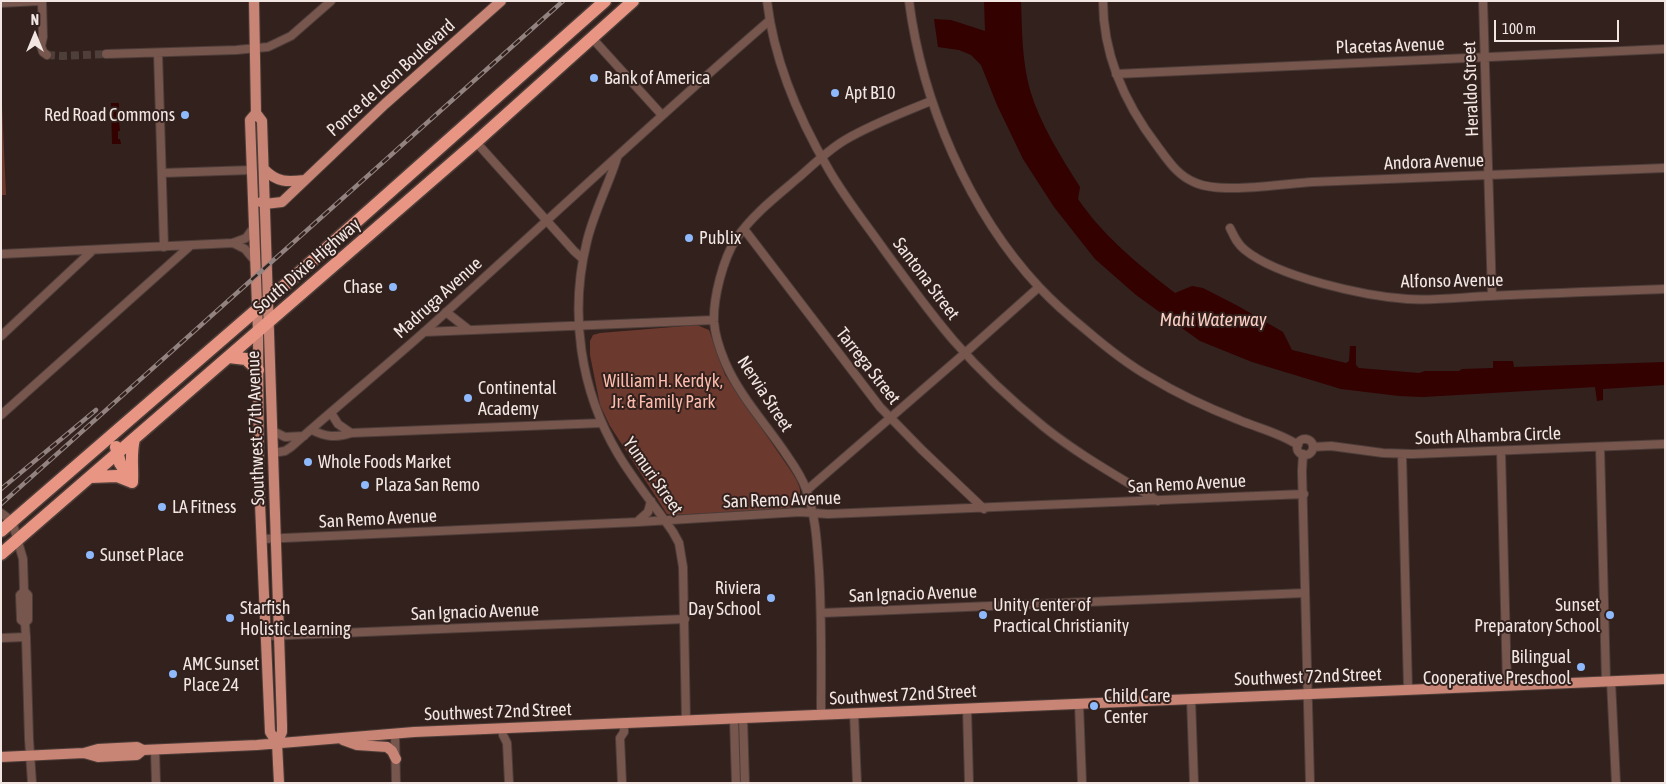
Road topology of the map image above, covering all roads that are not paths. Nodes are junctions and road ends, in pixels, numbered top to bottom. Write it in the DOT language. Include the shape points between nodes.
graph roads {
  1 [pos="41,1"];
  2 [pos="254,1"];
  3 [pos="331,1"];
  4 [pos="500,1"];
  5 [pos="633,1"];
  6 [pos="767,1"];
  7 [pos="910,1"];
  8 [pos="1103,1"];
  9 [pos="1483,1"];
  10 [pos="1,3"];
  11 [pos="603,3"];
  12 [pos="770,20"];
  13 [pos="592,38"];
  14 [pos="557,44"];
  15 [pos="254,48"];
  16 [pos="1665,50"];
  17 [pos="158,52"];
  18 [pos="106,54"];
  19 [pos="47,55"];
  20 [pos="1484,57"];
  21 [pos="1116,74"];
  22 [pos="931,101"];
  23 [pos="487,108"];
  24 [pos="256,113"];
  25 [pos="661,114"];
  26 [pos="476,142"];
  27 [pos="440,150"];
  28 [pos="251,152"];
  29 [pos="618,156"];
  30 [pos="822,158"];
  31 [pos="1665,168"];
  32 [pos="264,169"];
  33 [pos="252,170"];
  34 [pos="162,173"];
  35 [pos="1489,175"];
  36 [pos="305,180"];
  37 [pos="265,204"];
  38 [pos="547,220"];
  39 [pos="254,227"];
  40 [pos="1230,228"];
  41 [pos="744,229"];
  42 [pos="233,243"];
  43 [pos="190,246"];
  44 [pos="164,247"];
  45 [pos="93,250"];
  46 [pos="1,254"];
  47 [pos="583,259"];
  48 [pos="255,261"];
  49 [pos="1039,287"];
  50 [pos="1665,289"];
  51 [pos="1492,296"];
  52 [pos="268,300"];
  53 [pos="257,309"];
  54 [pos="446,312"];
  55 [pos="714,320"];
  56 [pos="269,321"];
  57 [pos="578,325"];
  58 [pos="469,330"];
  59 [pos="258,332"];
  60 [pos="424,332"];
  61 [pos="1,336"];
  62 [pos="965,353"];
  63 [pos="229,357"];
  64 [pos="258,370"];
  65 [pos="332,413"];
  66 [pos="1,415"];
  67 [pos="890,417"];
  68 [pos="130,421"];
  69 [pos="602,422"];
  70 [pos="258,423"];
  71 [pos="273,430"];
  72 [pos="312,430"];
  73 [pos="350,434"];
  74 [pos="304,436"];
  75 [pos="134,439"];
  76 [pos="1665,444"];
  77 [pos="1298,445"];
  78 [pos="1313,447"];
  79 [pos="1600,447"];
  80 [pos="1501,451"];
  81 [pos="273,453"];
  82 [pos="117,454"];
  83 [pos="1304,454"];
  84 [pos="1402,454"];
  85 [pos="259,470"];
  86 [pos="90,477"];
  87 [pos="132,482"];
  88 [pos="806,490"];
  89 [pos="1304,494"];
  90 [pos="651,501"];
  91 [pos="1158,501"];
  92 [pos="984,509"];
  93 [pos="1,512"];
  94 [pos="814,513"];
  95 [pos="664,520"];
  96 [pos="638,522"];
  97 [pos="5,527"];
  98 [pos="262,539"];
  99 [pos="276,539"];
  100 [pos="18,540"];
  101 [pos="1,554"];
  102 [pos="1305,593"];
  103 [pos="821,613"];
  104 [pos="685,619"];
  105 [pos="267,636"];
  106 [pos="279,636"];
  107 [pos="26,637"];
  108 [pos="1,638"];
  109 [pos="1665,678"];
  110 [pos="1609,681"];
  111 [pos="1507,685"];
  112 [pos="1408,689"];
  113 [pos="1308,694"];
  114 [pos="1191,699"];
  115 [pos="1079,704"];
  116 [pos="967,708"];
  117 [pos="854,713"];
  118 [pos="821,715"];
  119 [pos="739,718"];
  120 [pos="686,721"];
  121 [pos="619,724"];
  122 [pos="508,728"];
  123 [pos="395,734"];
  124 [pos="340,738"];
  125 [pos="277,743"];
  126 [pos="155,750"];
  127 [pos="30,756"];
  128 [pos="1,758"];
  129 [pos="396,760"];
  130 [pos="32,783"];
  131 [pos="156,783"];
  132 [pos="279,783"];
  133 [pos="396,783"];
  134 [pos="509,783"];
  135 [pos="622,783"];
  136 [pos="736,783"];
  137 [pos="745,783"];
  138 [pos="857,783"];
  139 [pos="969,783"];
  140 [pos="1082,783"];
  141 [pos="1194,783"];
  142 [pos="1310,783"];
  143 [pos="1616,783"];
  1 -- 10 [label="street"];
  1 -- 19 [label="street" via="41,46"];
  2 -- 15 [label="main road, Southwest 57th Avenue"];
  3 -- 15 [label="street" via="303,27 283,40 268,47"];
  4 -- 36 [label="main road, Ponce de Leon Boulevard"];
  5 -- 13 [label="highway, South Dixie Highway"];
  6 -- 12 [label="street, Santona Street"];
  7 -- 22 [label="street"];
  8 -- 21 [label="street" via="1105,37"];
  9 -- 20 [label="street, Heraldo Street"];
  11 -- 13 [label="highway"];
  11 -- 14 [label="highway, South Dixie Highway"];
  12 -- 25 [label="street, Madruga Avenue"];
  12 -- 30 [label="street, Santona Street" via="795,101"];
  13 -- 14 [label="highway" via="583,37"];
  13 -- 25 [label="street"];
  13 -- 26 [label="highway, South Dixie Highway"];
  14 -- 23 [label="highway, South Dixie Highway"];
  15 -- 17 [label="street"];
  15 -- 24 [label="main road, Southwest 57th Avenue"];
  16 -- 20 [label="street, Placetas Avenue"];
  17 -- 18 [label="street"];
  17 -- 34 [label="street"];
  20 -- 21 [label="street, Placetas Avenue"];
  20 -- 35 [label="street, Heraldo Street"];
  21 -- 35 [label="street, Andora Avenue" via="1136,116 1172,166 1186,178 1205,186 1226,188"];
  22 -- 30 [label="street, Nervia Street" via="852,136"];
  22 -- 49 [label="street" via="975,196"];
  23 -- 26 [label="highway" via="477,129"];
  23 -- 27 [label="highway, South Dixie Highway"];
  24 -- 28 [label="main road, Southwest 57th Avenue" via="250,120"];
  24 -- 32 [label="main road, Southwest 57th Avenue" via="262,121"];
  25 -- 29 [label="street, Madruga Avenue"];
  26 -- 27 [label="highway" via="464,142"];
  26 -- 38 [label="street"];
  26 -- 56 [label="highway, South Dixie Highway"];
  27 -- 52 [label="highway, South Dixie Highway"];
  28 -- 33 [label="main road, Southwest 57th Avenue"];
  28 -- 37 [label="main road" via="257,162 259,197"];
  29 -- 38 [label="street, Madruga Avenue"];
  29 -- 47 [label="street, Madruga Avenue" via="599,204"];
  30 -- 41 [label="street, Nervia Street"];
  30 -- 62 [label="street, Santona Street" via="927,308"];
  31 -- 35 [label="street, Andora Avenue"];
  32 -- 36 [label="main road" via="278,180"];
  32 -- 37 [label="main road, Southwest 57th Avenue"];
  33 -- 34 [label="street"];
  33 -- 39 [label="main road, Southwest 57th Avenue"];
  34 -- 44 [label="street"];
  35 -- 51 [label="street, Heraldo Street"];
  36 -- 37 [label="main road, Ponce de Leon Boulevard" via="282,202"];
  37 -- 52 [label="main road, Southwest 57th Avenue"];
  38 -- 47 [label="street"];
  38 -- 54 [label="street, Madruga Avenue"];
  39 -- 42 [label="street" via="246,238"];
  39 -- 48 [label="main road, Southwest 57th Avenue"];
  40 -- 51 [label="street, Alfonso Avenue" via="1239,245 1251,254 1288,272 1324,283 1407,299"];
  41 -- 55 [label="street, Nervia Street" via="730,249 725,264"];
  41 -- 67 [label="street, Tarrega Street"];
  42 -- 43 [label="street"];
  42 -- 48 [label="street" via="245,249"];
  43 -- 44 [label="street"];
  43 -- 66 [label="street"];
  44 -- 45 [label="street"];
  45 -- 46 [label="street"];
  45 -- 61 [label="street"];
  47 -- 57 [label="street, Yumuri Street"];
  48 -- 53 [label="main road, Southwest 57th Avenue"];
  49 -- 62 [label="street"];
  49 -- 77 [label="street" via="1131,366 1205,406"];
  50 -- 51 [label="street, Alfonso Avenue"];
  52 -- 53 [label="highway, South Dixie Highway"];
  52 -- 56 [label="main road, Southwest 57th Avenue"];
  53 -- 59 [label="main road, Southwest 57th Avenue"];
  53 -- 68 [label="highway, South Dixie Highway"];
  54 -- 58 [label="street"];
  54 -- 60 [label="street, Madruga Avenue"];
  55 -- 57 [label="street"];
  55 -- 88 [label="street, Nervia Street" via="730,372 791,461"];
  56 -- 59 [label="highway, South Dixie Highway"];
  56 -- 71 [label="main road, Southwest 57th Avenue"];
  57 -- 58 [label="street"];
  57 -- 69 [label="street, Yumuri Street" via="586,377"];
  58 -- 60 [label="street"];
  59 -- 63 [label="highway, South Dixie Highway"];
  59 -- 64 [label="main road, Southwest 57th Avenue"];
  60 -- 65 [label="street, Madruga Avenue"];
  62 -- 67 [label="street"];
  62 -- 91 [label="street, Santona Street" via="1052,434"];
  63 -- 64 [label="highway" via="246,359"];
  63 -- 75 [label="highway, South Dixie Highway"];
  64 -- 70 [label="main road, Southwest 57th Avenue"];
  65 -- 72 [label="street, Madruga Avenue"];
  65 -- 73 [label="street" via="338,424"];
  67 -- 88 [label="street"];
  67 -- 92 [label="street, Tarrega Street"];
  68 -- 82 [label="highway" via="117,444"];
  68 -- 97 [label="highway, South Dixie Highway"];
  69 -- 73 [label="street"];
  69 -- 90 [label="street, Yumuri Street" via="618,455"];
  70 -- 81 [label="main road"];
  70 -- 85 [label="main road, Southwest 57th Avenue"];
  71 -- 74 [label="street" via="285,437"];
  71 -- 81 [label="main road, Southwest 57th Avenue"];
  72 -- 73 [label="street" via="331,437"];
  72 -- 74 [label="street, Madruga Avenue"];
  74 -- 81 [label="street, Madruga Avenue" via="285,451"];
  75 -- 82 [label="highway, South Dixie Highway"];
  75 -- 87 [label="highway"];
  76 -- 79 [label="street, South Alhambra Circle"];
  77 -- 78 [label="street" via="1306,439"];
  77 -- 83 [label="street" via="1298,451"];
  78 -- 83 [label="street" via="1310,453"];
  78 -- 84 [label="street, South Alhambra Circle"];
  79 -- 80 [label="street, South Alhambra Circle"];
  79 -- 110 [label="street"];
  80 -- 84 [label="street, South Alhambra Circle"];
  80 -- 111 [label="street"];
  81 -- 85 [label="main road"];
  81 -- 99 [label="main road, Southwest 57th Avenue"];
  82 -- 86 [label="highway, South Dixie Highway"];
  82 -- 87 [label="highway"];
  83 -- 89 [label="street"];
  84 -- 112 [label="street"];
  85 -- 98 [label="main road, Southwest 57th Avenue"];
  86 -- 87 [label="highway" via="117,476"];
  86 -- 100 [label="highway, South Dixie Highway"];
  88 -- 94 [label="street, Nervia Street"];
  89 -- 91 [label="street, San Remo Avenue"];
  89 -- 102 [label="street"];
  90 -- 95 [label="street, Yumuri Street"];
  90 -- 96 [label="street" via="648,512"];
  91 -- 92 [label="street, San Remo Avenue"];
  92 -- 94 [label="street, San Remo Avenue"];
  93 -- 97 [label="street"];
  94 -- 95 [label="street, San Remo Avenue"];
  94 -- 103 [label="street, Nervia Street"];
  95 -- 96 [label="street, San Remo Avenue"];
  95 -- 104 [label="street, Yumuri Street" via="680,546"];
  96 -- 99 [label="street, San Remo Avenue"];
  97 -- 100 [label="street"];
  97 -- 100 [label="street"];
  98 -- 99 [label="street, San Remo Avenue"];
  98 -- 105 [label="main road, Southwest 57th Avenue"];
  99 -- 106 [label="main road, Southwest 57th Avenue"];
  100 -- 101 [label="highway, South Dixie Highway"];
  100 -- 107 [label="street" via="23,559 24,591 28,595"];
  102 -- 103 [label="street, San Ignacio Avenue"];
  102 -- 113 [label="street"];
  103 -- 118 [label="street, Nervia Street"];
  104 -- 106 [label="street, San Ignacio Avenue"];
  104 -- 120 [label="street, Yumuri Street"];
  105 -- 106 [label="street, San Ignacio Avenue"];
  105 -- 125 [label="main road, Southwest 57th Avenue" via="270,732"];
  106 -- 125 [label="main road, Southwest 57th Avenue" via="282,732"];
  107 -- 108 [label="street"];
  107 -- 127 [label="street"];
  109 -- 110 [label="main road, Southwest 72nd Street"];
  110 -- 111 [label="main road, Southwest 72nd Street"];
  110 -- 143 [label="street"];
  111 -- 112 [label="main road, Southwest 72nd Street"];
  112 -- 113 [label="main road, Southwest 72nd Street"];
  113 -- 114 [label="main road, Southwest 72nd Street"];
  113 -- 142 [label="street"];
  114 -- 115 [label="main road, Southwest 72nd Street"];
  114 -- 141 [label="street"];
  115 -- 116 [label="main road, Southwest 72nd Street"];
  115 -- 140 [label="street"];
  116 -- 117 [label="main road, Southwest 72nd Street"];
  116 -- 139 [label="street"];
  117 -- 118 [label="main road, Southwest 72nd Street"];
  117 -- 138 [label="street"];
  118 -- 119 [label="main road, Southwest 72nd Street"];
  119 -- 120 [label="main road, Southwest 72nd Street"];
  119 -- 136 [label="street"];
  119 -- 137 [label="street"];
  120 -- 121 [label="main road, Southwest 72nd Street"];
  121 -- 122 [label="main road, Southwest 72nd Street"];
  121 -- 135 [label="street" via="624,732 620,738"];
  122 -- 123 [label="main road, Southwest 72nd Street"];
  122 -- 134 [label="street" via="512,736 507,743"];
  123 -- 124 [label="main road, Southwest 72nd Street"];
  123 -- 129 [label="street"];
  124 -- 125 [label="main road, Southwest 72nd Street"];
  124 -- 129 [label="main road" via="357,746 387,747"];
  125 -- 126 [label="main road, Southwest 72nd Street"];
  125 -- 132 [label="main road, Southwest 57th Avenue"];
  126 -- 127 [label="main road, Southwest 72nd Street" via="98,748 84,753"];
  126 -- 131 [label="street"];
  127 -- 128 [label="main road, Southwest 72nd Street"];
  127 -- 130 [label="street"];
  129 -- 133 [label="street"];
}
